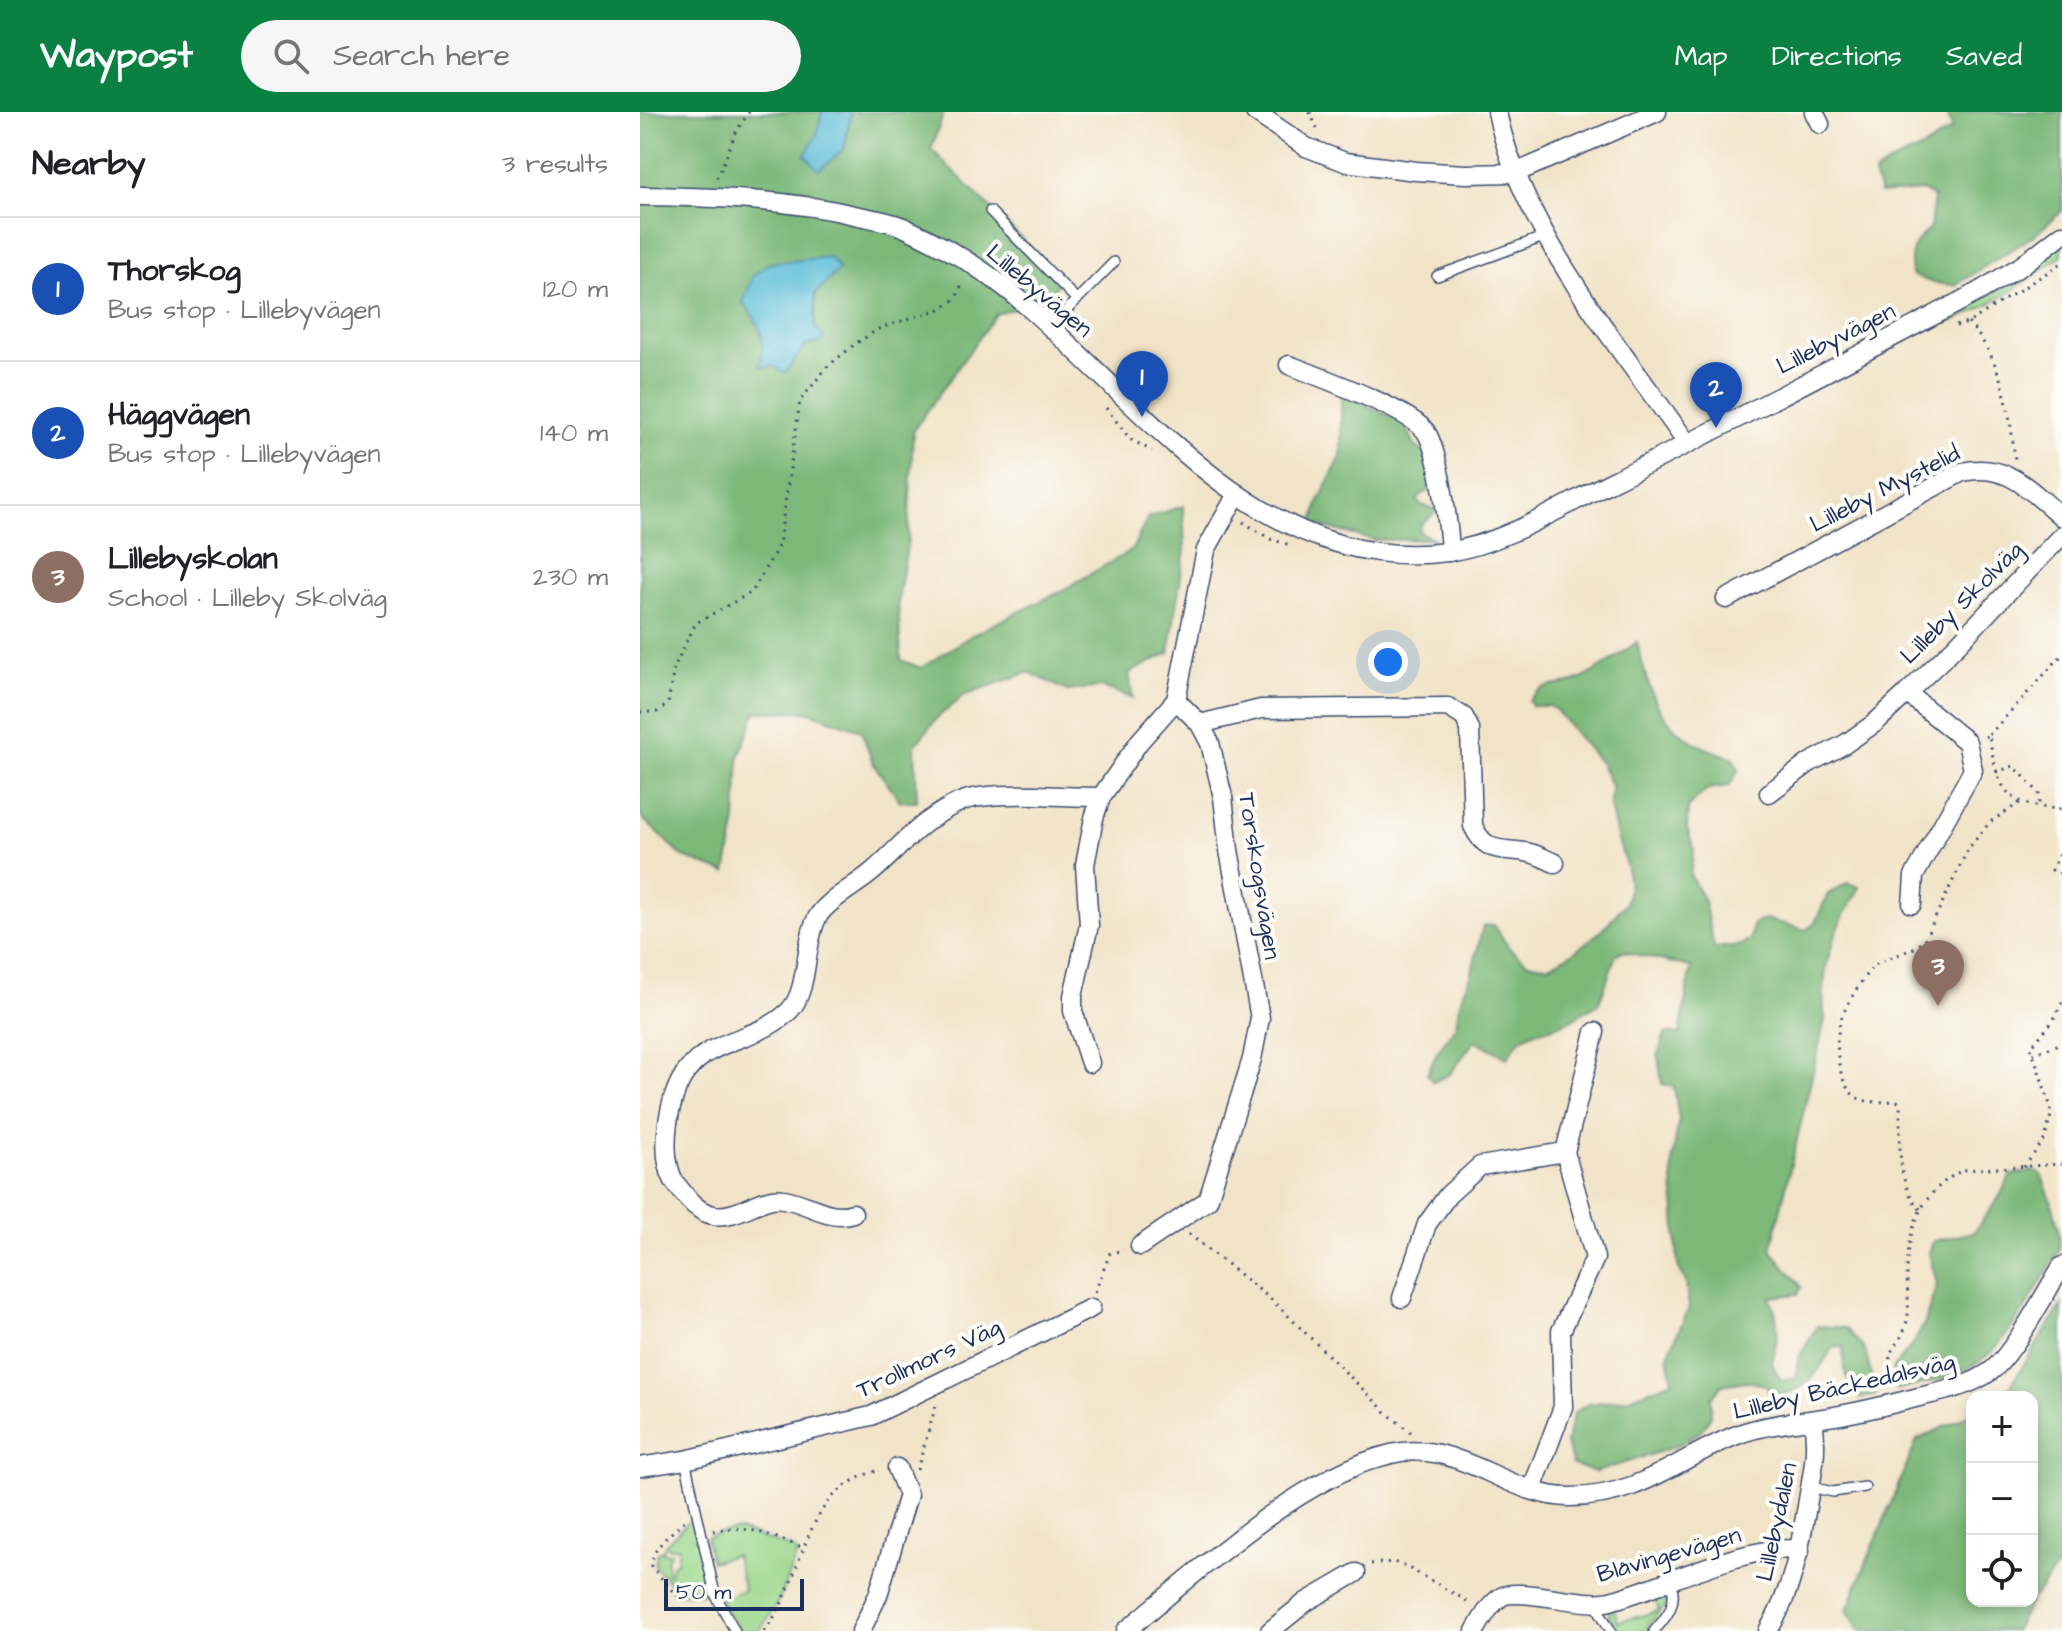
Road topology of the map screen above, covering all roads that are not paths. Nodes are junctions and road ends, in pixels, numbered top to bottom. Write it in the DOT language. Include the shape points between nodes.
graph roads {
  1 [pos="1255,112"];
  2 [pos="1497,112"];
  3 [pos="1657,112"];
  4 [pos="1515,173"];
  5 [pos="640,196"];
  6 [pos="990,211"];
  7 [pos="2062,234"];
  8 [pos="1548,235"];
  9 [pos="1114,262"];
  10 [pos="1437,276"];
  11 [pos="1077,300"];
  12 [pos="1049,328"];
  13 [pos="1289,365"];
  14 [pos="1687,443"];
  15 [pos="1237,494"];
  16 [pos="2062,517"];
  17 [pos="2062,535"];
  18 [pos="1450,552"];
  19 [pos="1726,599"];
  20 [pos="1907,693"];
  21 [pos="1176,700"];
  22 [pos="1200,724"];
  23 [pos="1769,793"];
  24 [pos="1101,797"];
  25 [pos="1555,863"];
  26 [pos="1912,904"];
  27 [pos="1595,1032"];
  28 [pos="1090,1063"];
  29 [pos="1565,1152"];
  30 [pos="853,1213"];
  31 [pos="1140,1246"];
  32 [pos="2062,1266"];
  33 [pos="1402,1298"];
  34 [pos="1091,1308"];
  35 [pos="1813,1420"];
  36 [pos="685,1460"];
  37 [pos="640,1467"];
  38 [pos="897,1468"];
  39 [pos="1810,1487"];
  40 [pos="1865,1487"];
  41 [pos="1532,1489"];
  42 [pos="1800,1550"];
  43 [pos="1356,1573"];
  44 [pos="1670,1580"];
  45 [pos="1594,1602"];
  46 [pos="735,1631"];
  47 [pos="861,1631"];
  48 [pos="1126,1631"];
  49 [pos="1270,1631"];
  50 [pos="1475,1631"];
  51 [pos="1611,1631"];
  52 [pos="1654,1631"];
  53 [pos="1768,1631"];
  1 -- 4 [label="street" via="1306,147 1345,162 1416,171"];
  2 -- 4 [label="street"];
  3 -- 4 [label="street"];
  4 -- 8 [label="street"];
  5 -- 12 [label="street, Lillebyvägen" via="821,207 899,225 962,258 1007,289"];
  6 -- 11 [label="lane"];
  7 -- 14 [label="street, Lillebyvägen" via="1978,292"];
  8 -- 10 [label="lane"];
  8 -- 14 [label="street" via="1584,298"];
  9 -- 11 [label="lane"];
  11 -- 12 [label="lane"];
  12 -- 15 [label="street, Lillebyvägen" via="1142,417"];
  13 -- 18 [label="street" via="1353,390 1426,430"];
  14 -- 18 [label="street, Lillebyvägen" via="1512,531"];
  15 -- 18 [label="street, Lillebyvägen" via="1293,525 1357,548 1385,554"];
  15 -- 21 [label="street" via="1206,550"];
  16 -- 19 [label="street, Lilleby Mystelid" via="2017,480 1994,470 1962,472"];
  17 -- 20 [label="street, Lilleby Skolväg"];
  20 -- 23 [label="street" via="1875,723"];
  20 -- 26 [label="street, Lilleby Skolväg" via="1967,742 1973,770 1914,876"];
  21 -- 22 [label="street, Torskogsvägen"];
  21 -- 24 [label="street"];
  22 -- 25 [label="street" via="1261,709 1448,707 1464,717 1470,729 1477,834 1491,848 1532,853"];
  22 -- 31 [label="street, Torskogsvägen" via="1223,797 1260,1018 1208,1200"];
  24 -- 28 [label="street" via="1085,865 1089,925 1073,996"];
  24 -- 30 [label="street" via="978,797 928,821 822,910 797,999 788,1012 753,1034 706,1050 681,1079 669,1107 668,1156 674,1180 694,1206 723,1215 782,1198 839,1218"];
  27 -- 29 [label="street"];
  29 -- 33 [label="street" via="1480,1166 1448,1195 1427,1224"];
  29 -- 41 [label="street" via="1595,1258 1561,1331 1563,1407"];
  32 -- 35 [label="street, Lilleby Bäckedalsväg" via="2006,1355 1977,1380"];
  34 -- 36 [label="street, Trollmors Väg" via="871,1416"];
  35 -- 39 [label="street, Lillebydalen" via="1817,1444"];
  35 -- 41 [label="street, Lilleby Bäckedalsväg" via="1742,1433 1631,1488 1570,1497"];
  36 -- 37 [label="street, Trollmors Väg"];
  36 -- 46 [label="lane" via="716,1598"];
  38 -- 47 [label="street" via="908,1495 878,1595"];
  39 -- 40 [label="lane" via="1833,1492"];
  39 -- 42 [label="street, Lillebydalen"];
  41 -- 48 [label="street, Lilleby Bäckedalsväg" via="1435,1453 1396,1453 1368,1460 1292,1501"];
  42 -- 44 [label="street, Blåvingevägen" via="1770,1550"];
  42 -- 53 [label="street, Lillebydalen" via="1783,1605"];
  43 -- 49 [label="street"];
  44 -- 45 [label="street, Blåvingevägen"];
  44 -- 52 [label="lane" via="1674,1601"];
  45 -- 50 [label="street, Blåvingevägen" via="1510,1593 1486,1612"];
  45 -- 51 [label="lane"];
}
